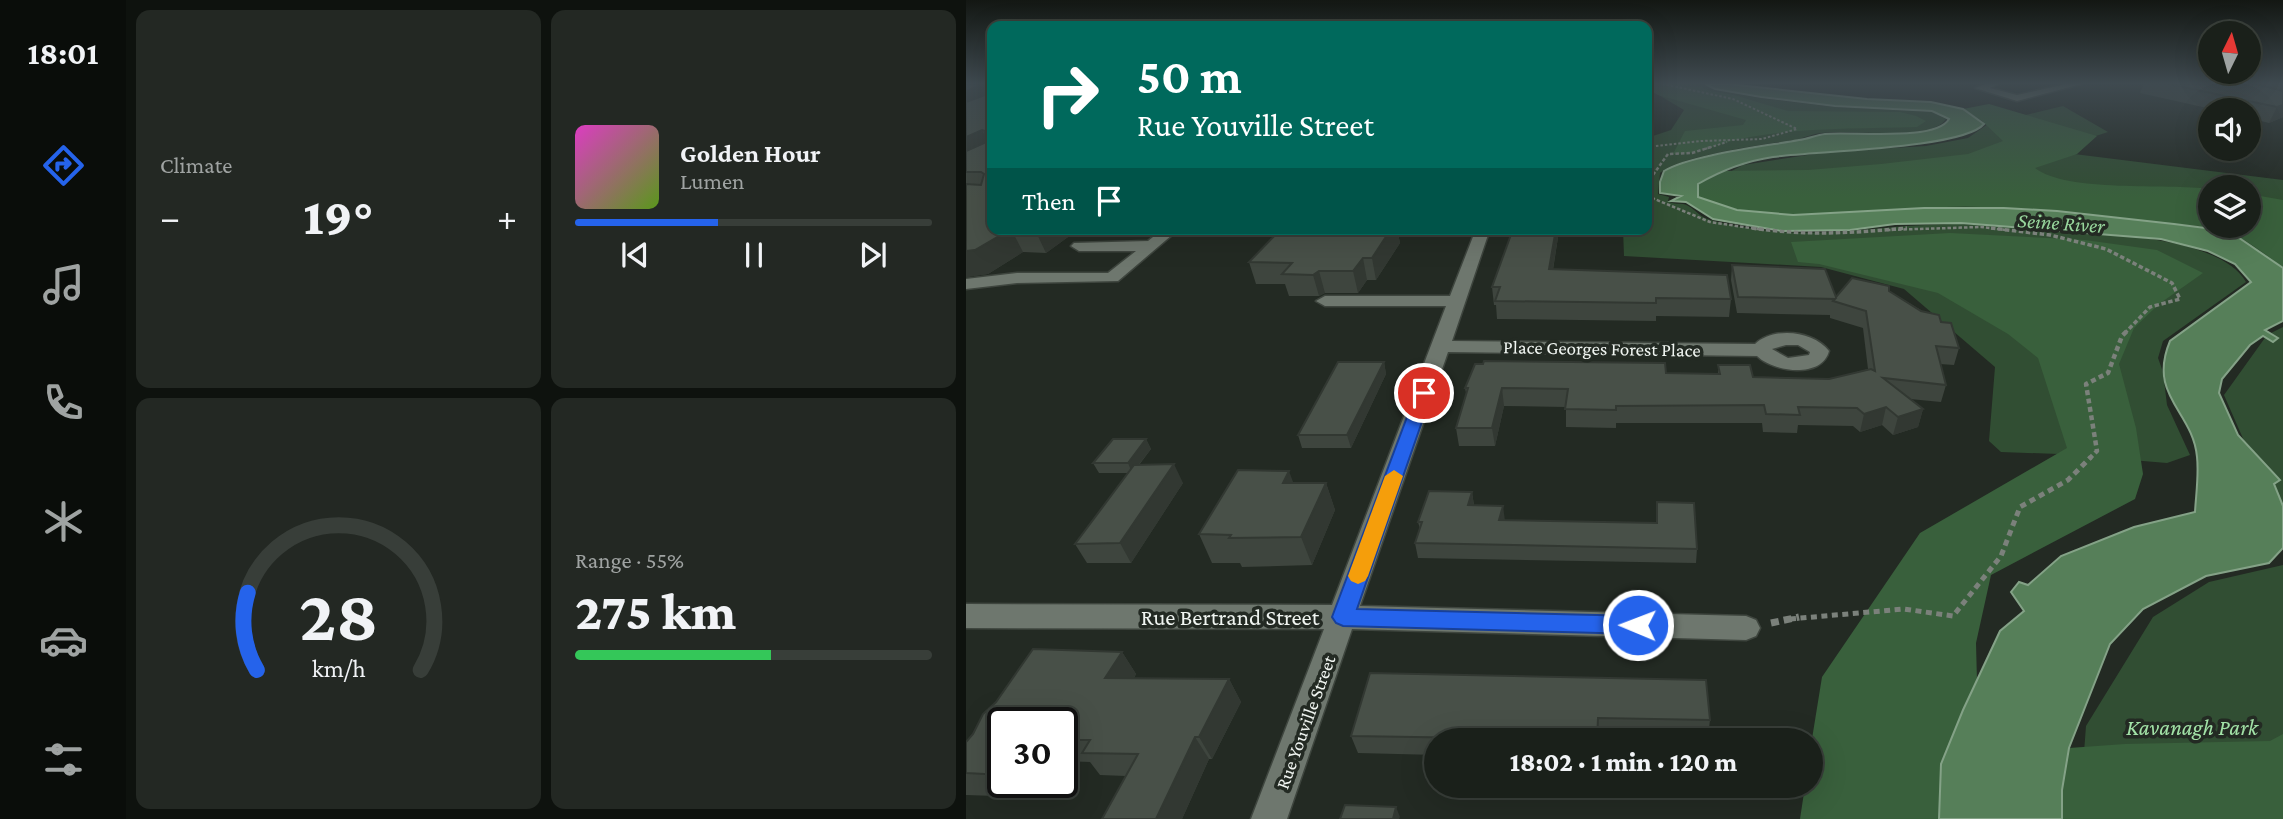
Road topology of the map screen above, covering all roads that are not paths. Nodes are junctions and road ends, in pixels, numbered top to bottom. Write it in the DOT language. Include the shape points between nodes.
graph roads {
  1 [pos="1165,235"];
  2 [pos="1481,235"];
  3 [pos="1079,246"];
  4 [pos="1152,246"];
  5 [pos="966,284"];
  6 [pos="1457,301"];
  7 [pos="1325,302"];
  8 [pos="1441,346"];
  9 [pos="1762,350"];
  10 [pos="966,616"];
  11 [pos="1343,617"];
  12 [pos="1746,628"];
  13 [pos="1269,819"];
  1 -- 4 [label="street"];
  2 -- 6 [label="street, Rue Youville Street"];
  3 -- 4 [label="street"];
  4 -- 5 [label="street" via="1112,278 1017,278"];
  6 -- 7 [label="street"];
  6 -- 8 [label="street, Rue Youville Street"];
  8 -- 9 [label="street, Place Georges Forest Place"];
  8 -- 11 [label="street, Rue Youville Street"];
  10 -- 11 [label="street, Rue Bertrand Street"];
  11 -- 12 [label="street, Rue Bertrand Street"];
  11 -- 13 [label="street, Rue Youville Street"];
}
